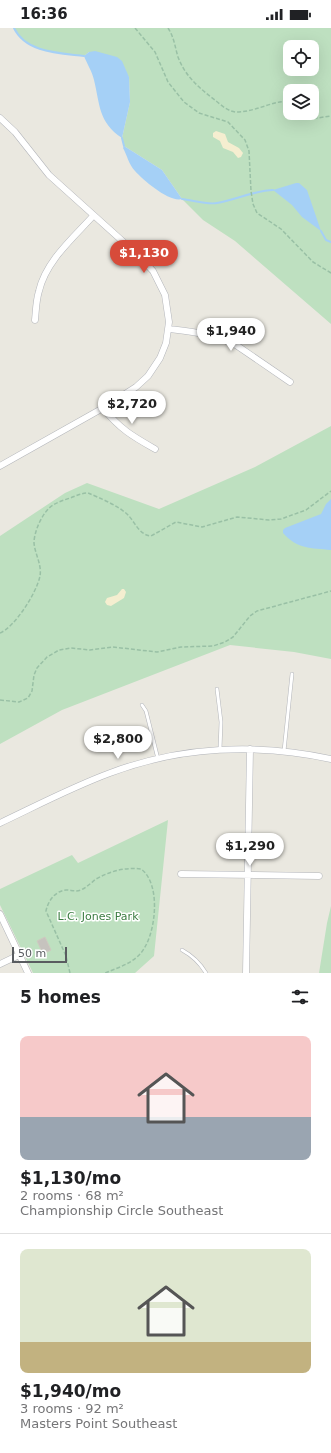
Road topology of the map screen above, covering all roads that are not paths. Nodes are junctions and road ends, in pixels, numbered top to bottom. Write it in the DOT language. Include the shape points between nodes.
graph roads {
  1 [pos="0,118"];
  2 [pos="94,216"];
  3 [pos="35,320"];
  4 [pos="168,329"];
  5 [pos="290,382"];
  6 [pos="103,408"];
  7 [pos="155,449"];
  8 [pos="0,466"];
  9 [pos="292,674"];
  10 [pos="217,689"];
  11 [pos="142,705"];
  12 [pos="220,749"];
  13 [pos="250,749"];
  14 [pos="284,751"];
  15 [pos="158,759"];
  16 [pos="331,759"];
  17 [pos="0,823"];
  18 [pos="181,874"];
  19 [pos="248,876"];
  20 [pos="319,876"];
  21 [pos="0,914"];
  22 [pos="182,950"];
  23 [pos="19,955"];
  24 [pos="0,964"];
  25 [pos="28,973"];
  26 [pos="206,973"];
  27 [pos="246,973"];
  1 -- 2 [label="street" via="15,132 49,174"];
  2 -- 3 [label="street" via="47,271 38,292"];
  2 -- 4 [label="street" via="138,255 156,275 168,305"];
  4 -- 5 [label="street" via="206,334 226,340"];
  4 -- 6 [label="street" via="160,358 148,376 136,387"];
  6 -- 7 [label="street" via="123,430"];
  6 -- 8 [label="street"];
  9 -- 14 [label="lane"];
  10 -- 12 [label="lane" via="221,722"];
  11 -- 15 [label="lane"];
  12 -- 13 [label="street"];
  12 -- 15 [label="street"];
  13 -- 14 [label="street"];
  13 -- 19 [label="street"];
  14 -- 16 [label="street"];
  15 -- 17 [label="street" via="96,778"];
  18 -- 19 [label="street"];
  19 -- 20 [label="street"];
  19 -- 27 [label="street"];
  21 -- 23 [label="street"];
  22 -- 26 [label="lane" via="200,963"];
  23 -- 24 [label="street"];
  23 -- 25 [label="street"];
}
